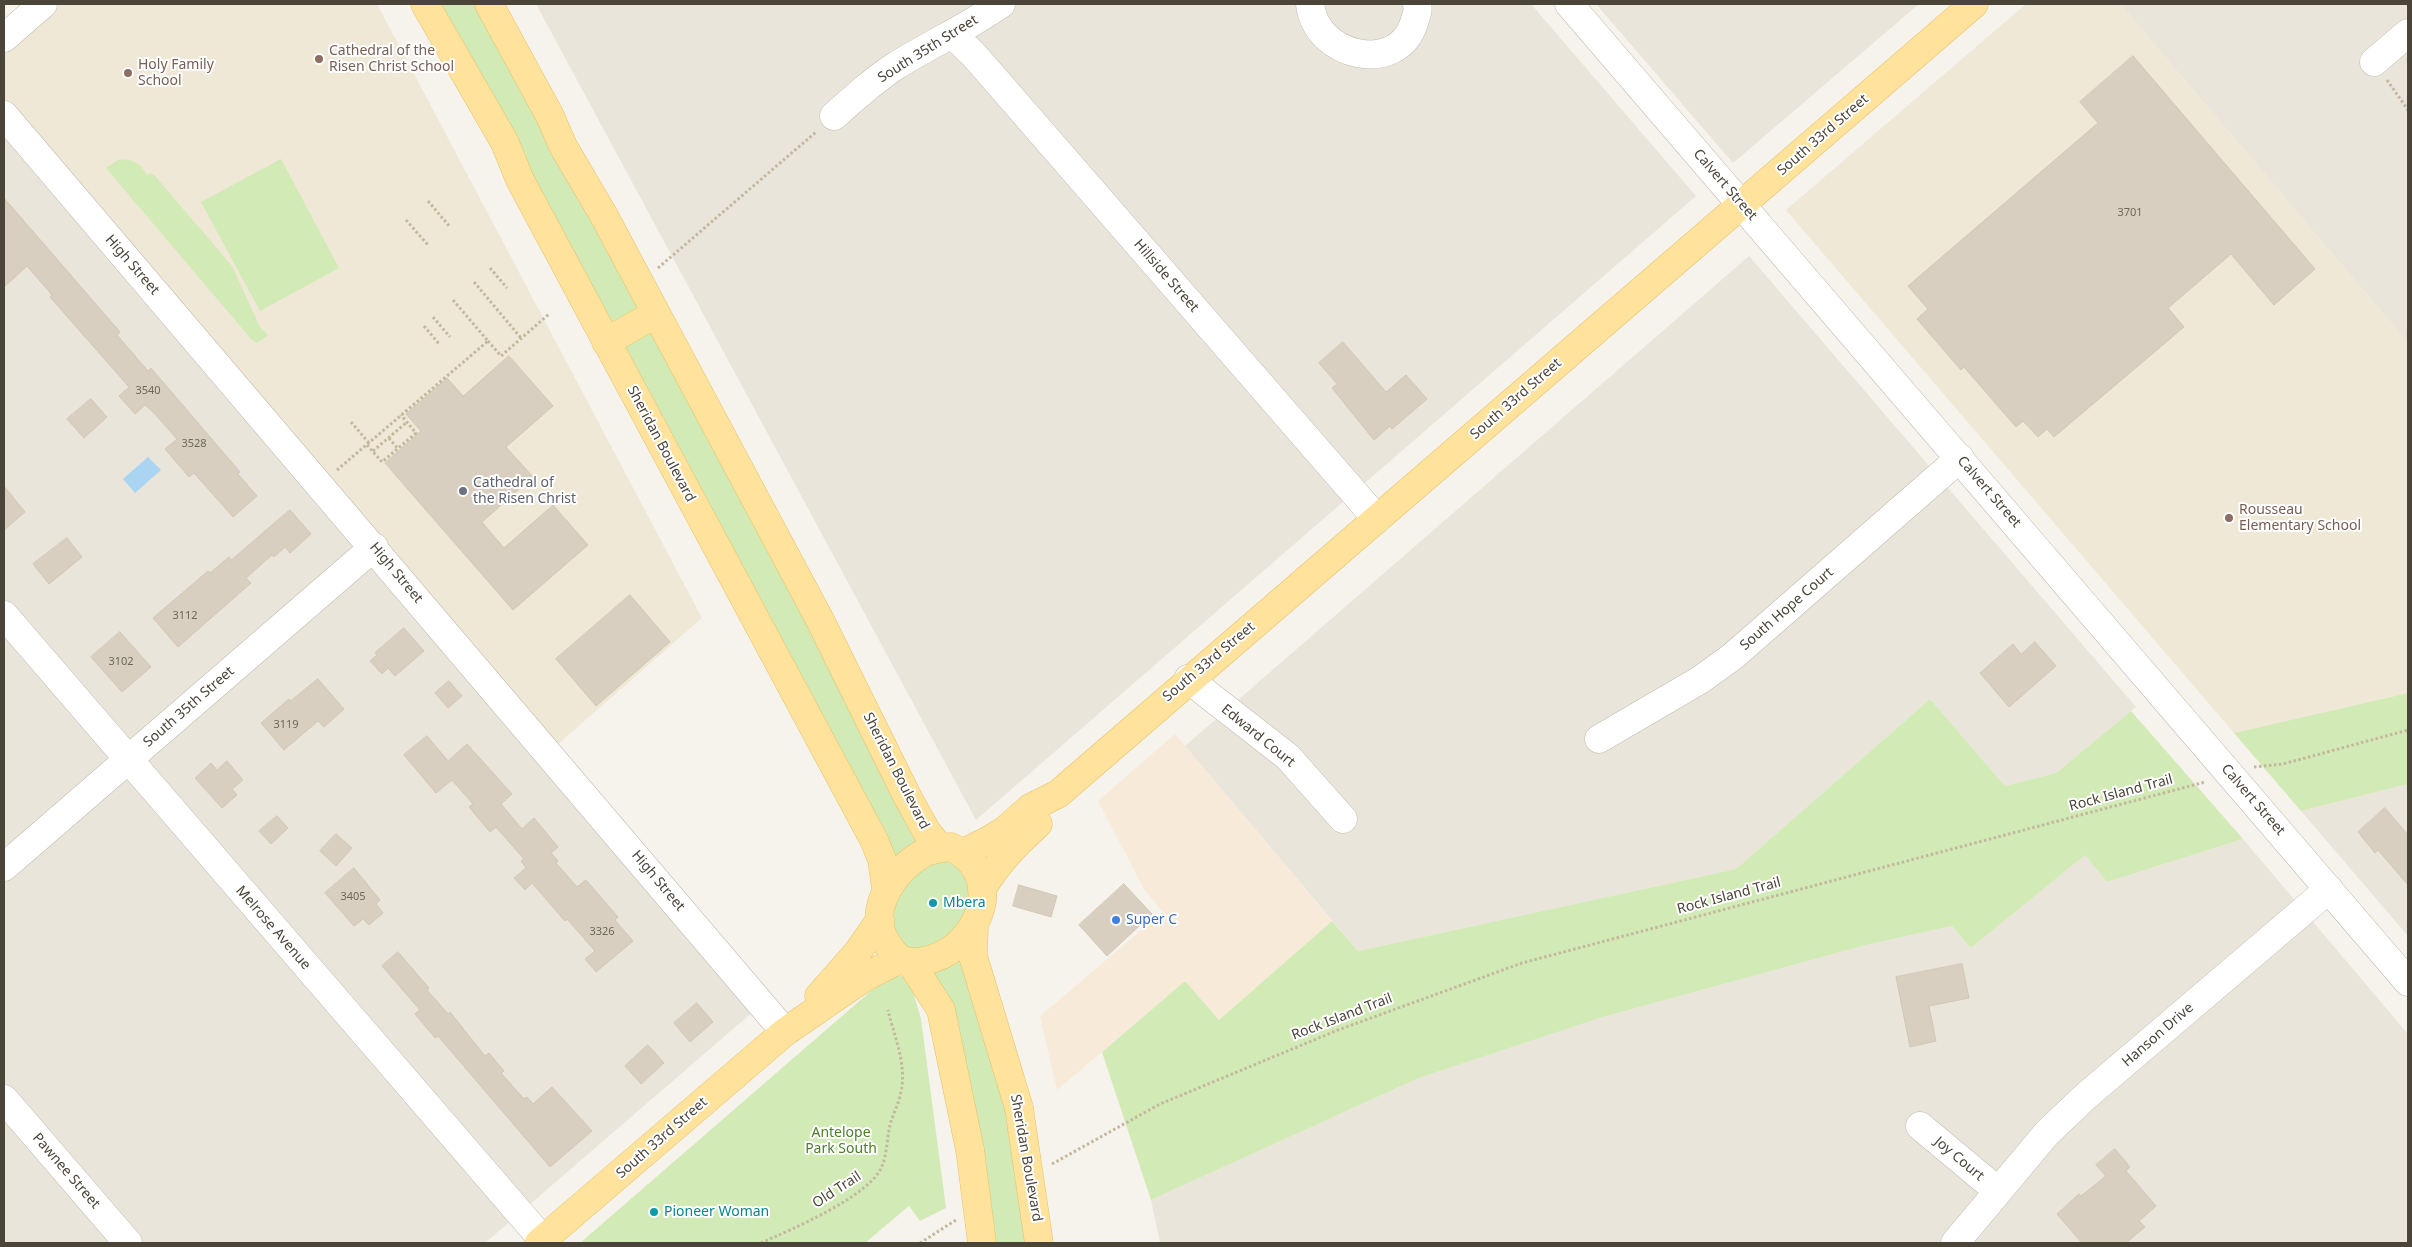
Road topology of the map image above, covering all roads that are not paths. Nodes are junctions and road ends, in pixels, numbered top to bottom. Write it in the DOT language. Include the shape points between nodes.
graph roads {
  1 [pos="43,4"];
  2 [pos="425,4"];
  3 [pos="489,4"];
  4 [pos="1000,4"];
  5 [pos="1310,4"];
  6 [pos="1417,4"];
  7 [pos="1569,4"];
  8 [pos="1974,4"];
  9 [pos="2408,33"];
  10 [pos="953,35"];
  11 [pos="4,38"];
  12 [pos="2374,62"];
  13 [pos="4,115"];
  14 [pos="834,116"];
  15 [pos="1742,204"];
  16 [pos="655,314"];
  17 [pos="606,342"];
  18 [pos="1960,458"];
  19 [pos="1377,519"];
  20 [pos="374,547"];
  21 [pos="4,615"];
  22 [pos="1188,679"];
  23 [pos="1599,739"];
  24 [pos="128,759"];
  25 [pos="1058,794"];
  26 [pos="1343,820"];
  27 [pos="952,850"];
  28 [pos="4,867"];
  29 [pos="886,889"];
  30 [pos="982,889"];
  31 [pos="2329,889"];
  32 [pos="880,920"];
  33 [pos="974,928"];
  34 [pos="906,961"];
  35 [pos="2408,982"];
  36 [pos="785,1032"];
  37 [pos="4,1099"];
  38 [pos="1920,1126"];
  39 [pos="1998,1191"];
  40 [pos="541,1242"];
  41 [pos="128,1243"];
  42 [pos="982,1243"];
  43 [pos="1039,1243"];
  44 [pos="1955,1243"];
  1 -- 11 [label="street"];
  2 -- 17 [label="main road, Sheridan Boulevard" via="506,143 520,180"];
  3 -- 16 [label="main road, Sheridan Boulevard"];
  4 -- 10 [label="street, South 35th Street"];
  5 -- 6 [label="street" via="1316,25 1328,40 1357,54 1377,54 1401,43 1412,28"];
  7 -- 15 [label="street, Calvert Street"];
  8 -- 15 [label="main road, South 33rd Street"];
  9 -- 12 [label="street"];
  10 -- 14 [label="street, South 35th Street" via="897,65"];
  10 -- 19 [label="street, Hillside Street"];
  13 -- 20 [label="street, High Street"];
  15 -- 18 [label="street, Calvert Street"];
  15 -- 19 [label="main road, South 33rd Street"];
  16 -- 17 [label="main road"];
  16 -- 27 [label="main road, Sheridan Boulevard" via="820,620 908,798 927,832"];
  17 -- 29 [label="main road, Sheridan Boulevard" via="875,842 882,860"];
  18 -- 23 [label="street, South Hope Court" via="1732,657 1700,680"];
  18 -- 31 [label="street, Calvert Street"];
  19 -- 22 [label="main road, South 33rd Street"];
  20 -- 24 [label="street, South 35th Street"];
  20 -- 36 [label="street, High Street"];
  21 -- 24 [label="street, Melrose Avenue"];
  22 -- 25 [label="main road, South 33rd Street"];
  22 -- 26 [label="street, Edward Court" via="1288,757"];
  24 -- 28 [label="street, South 35th Street"];
  24 -- 40 [label="street, Melrose Avenue"];
  25 -- 27 [label="main road, South 33rd Street" via="1030,808 983,844"];
  25 -- 30 [label="main road, South 33rd Street" via="1040,822 1011,849"];
  27 -- 29 [label="main road" via="923,853"];
  27 -- 30 [label="main road" via="979,873"];
  29 -- 32 [label="main road"];
  30 -- 33 [label="main road" via="981,909"];
  31 -- 35 [label="street, Calvert Street"];
  31 -- 39 [label="street, Hanson Drive" via="2086,1096 2047,1134"];
  32 -- 34 [label="main road" via="882,935"];
  32 -- 36 [label="main road, South 33rd Street" via="857,953"];
  33 -- 34 [label="main road" via="952,950 939,957"];
  33 -- 43 [label="main road, Sheridan Boulevard, bridge" via="973,956 1020,1108"];
  34 -- 36 [label="main road, South 33rd Street" via="865,978"];
  34 -- 42 [label="main road, bridge" via="942,1010 970,1150"];
  36 -- 40 [label="main road, South 33rd Street"];
  37 -- 41 [label="street, Pawnee Street"];
  38 -- 39 [label="street, Joy Court"];
  39 -- 44 [label="street, Hanson Drive"];
}
